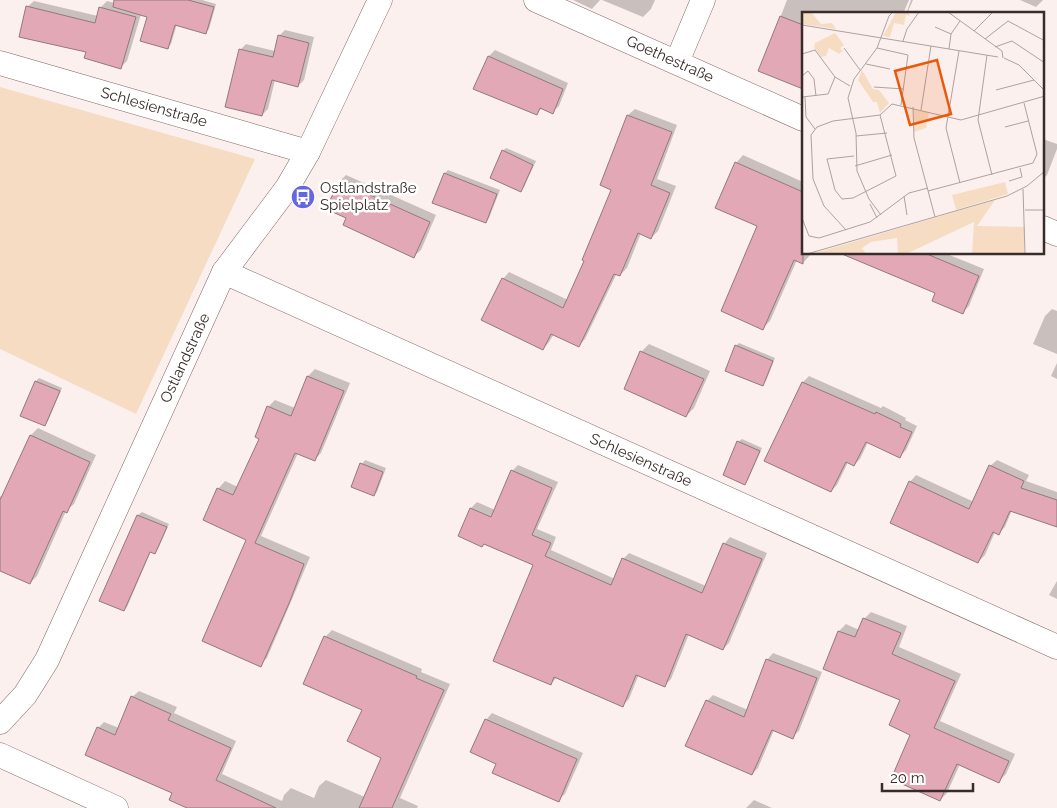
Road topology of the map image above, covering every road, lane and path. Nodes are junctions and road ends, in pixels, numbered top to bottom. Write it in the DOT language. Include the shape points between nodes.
graph roads {
  1 [pos="380,0"];
  2 [pos="536,0"];
  3 [pos="703,0"];
  4 [pos="677,62"];
  5 [pos="0,63"];
  6 [pos="802,119"];
  7 [pos="308,152"];
  8 [pos="1044,228"];
  9 [pos="1057,234"];
  10 [pos="224,272"];
  11 [pos="1057,648"];
  12 [pos="0,722"];
  13 [pos="0,755"];
  14 [pos="116,808"];
  1 -- 7 [label="street, Ostlandstraße"];
  2 -- 4 [label="street, Goethestraße"];
  3 -- 4 [label="street"];
  4 -- 6 [label="street, Goethestraße"];
  5 -- 7 [label="street, Schlesienstraße"];
  7 -- 10 [label="street, Ostlandstraße" via="286,188"];
  8 -- 9 [label="street"];
  10 -- 11 [label="street, Schlesienstraße"];
  10 -- 12 [label="street, Ostlandstraße" via="47,660 25,695"];
  13 -- 14 [label="street"];
}
